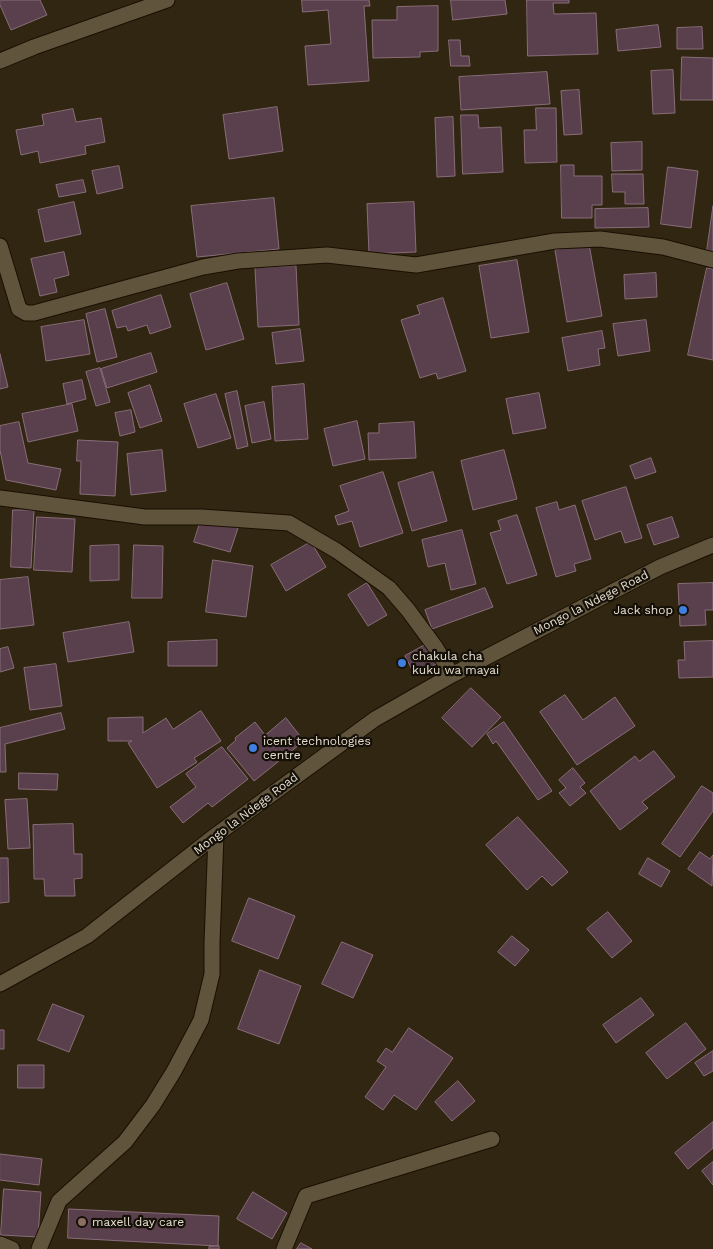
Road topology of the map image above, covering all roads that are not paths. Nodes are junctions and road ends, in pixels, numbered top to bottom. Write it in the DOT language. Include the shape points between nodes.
graph roads {
  1 [pos="167,0"];
  2 [pos="0,61"];
  3 [pos="0,246"];
  4 [pos="713,260"];
  5 [pos="0,498"];
  6 [pos="713,545"];
  7 [pos="452,675"];
  8 [pos="216,835"];
  9 [pos="0,984"];
  10 [pos="492,1139"];
  11 [pos="0,1244"];
  12 [pos="12,1249"];
  13 [pos="39,1249"];
  14 [pos="284,1249"];
  1 -- 2 [label="street"];
  3 -- 4 [label="street" via="20,309 26,313 238,261 328,255 416,265 555,241 600,239 663,247"];
  5 -- 7 [label="street" via="145,517 289,523 337,551 389,588 436,648"];
  6 -- 7 [label="street, Mongo la Ndege Road" via="660,567"];
  7 -- 8 [label="street, Mongo la Ndege Road" via="375,719"];
  8 -- 9 [label="street, Mongo la Ndege Road" via="87,936"];
  8 -- 13 [label="street" via="212,974 201,1020 158,1097 125,1142 59,1201"];
  10 -- 14 [label="street" via="306,1196"];
  11 -- 12 [label="street"];
}
